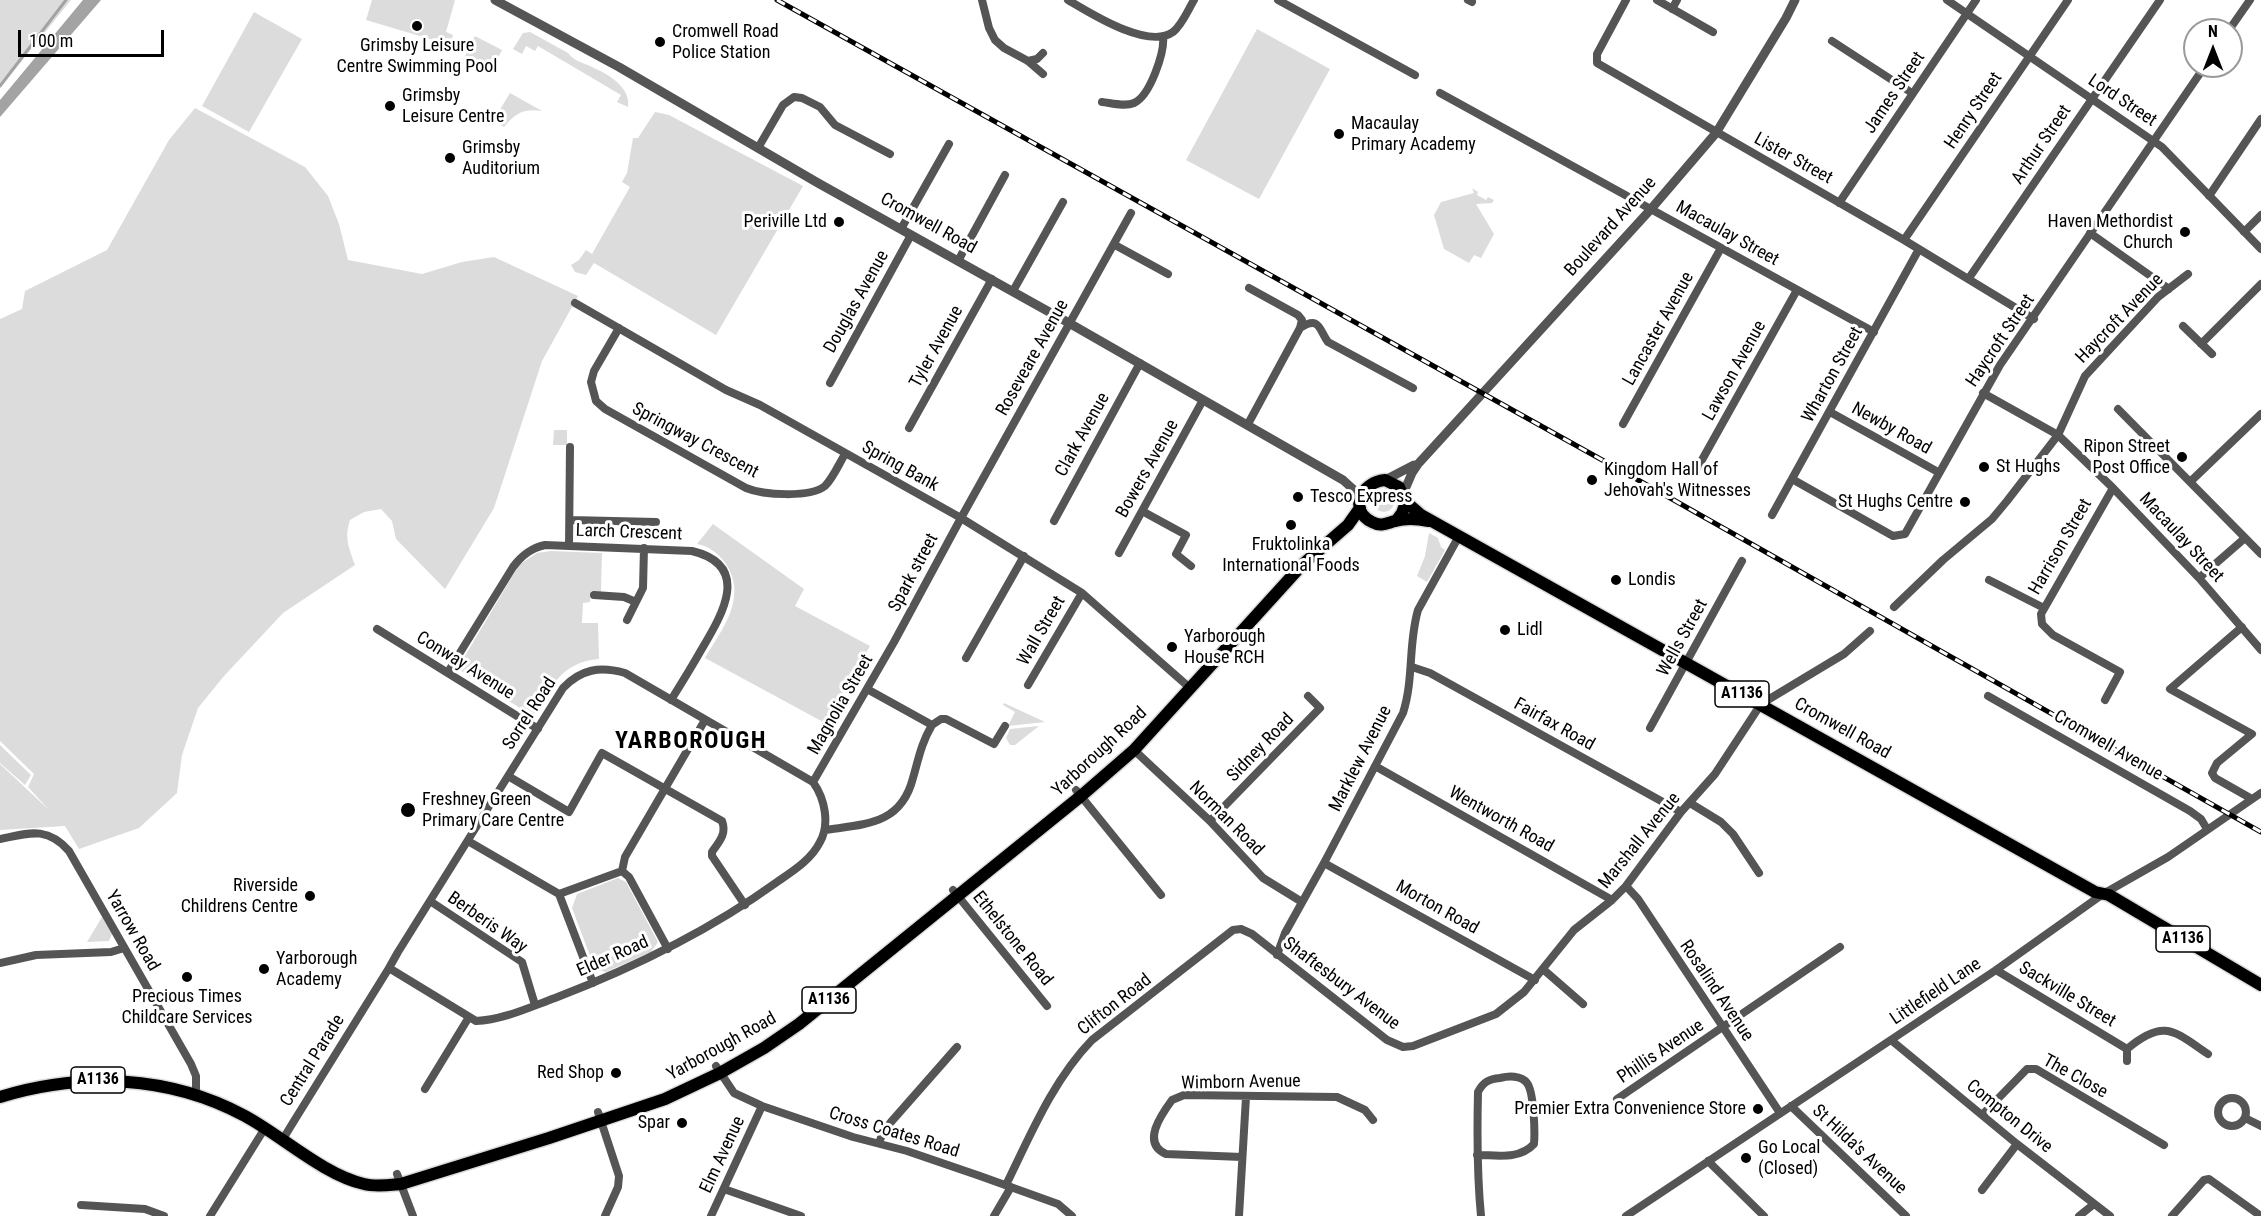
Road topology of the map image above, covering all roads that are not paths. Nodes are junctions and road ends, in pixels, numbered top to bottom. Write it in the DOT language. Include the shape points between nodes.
graph roads {
  1 [pos="495,0"];
  2 [pos="982,0"];
  3 [pos="1068,0"];
  4 [pos="1194,0"];
  5 [pos="1278,0"];
  6 [pos="1626,0"];
  7 [pos="1657,0"];
  8 [pos="1677,0"];
  9 [pos="1795,0"];
  10 [pos="1947,0"];
  11 [pos="1976,0"];
  12 [pos="2068,0"];
  13 [pos="2160,0"];
  14 [pos="2250,0"];
  15 [pos="1672,9"];
  16 [pos="1967,14"];
  17 [pos="2237,18"];
  18 [pos="1713,32"];
  19 [pos="1163,36"];
  20 [pos="1832,41"];
  21 [pos="1043,53"];
  22 [pos="2029,56"];
  23 [pos="1028,61"];
  24 [pos="1043,74"];
  25 [pos="1415,75"];
  26 [pos="2197,78"];
  27 [pos="1440,93"];
  28 [pos="1912,93"];
  29 [pos="2091,99"];
  30 [pos="1102,102"];
  31 [pos="2261,119"];
  32 [pos="1716,133"];
  33 [pos="2155,141"];
  34 [pos="949,144"];
  35 [pos="758,148"];
  36 [pos="890,154"];
  37 [pos="1005,175"];
  38 [pos="2209,196"];
  39 [pos="1063,201"];
  40 [pos="1839,203"];
  41 [pos="1650,209"];
  42 [pos="1131,213"];
  43 [pos="2261,215"];
  44 [pos="901,229"];
  45 [pos="2244,232"];
  46 [pos="2090,233"];
  47 [pos="911,235"];
  48 [pos="1904,240"];
  49 [pos="1114,245"];
  50 [pos="1720,248"];
  51 [pos="1919,249"];
  52 [pos="2261,249"];
  53 [pos="958,261"];
  54 [pos="1168,274"];
  55 [pos="2188,274"];
  56 [pos="1969,278"];
  57 [pos="992,279"];
  58 [pos="2261,284"];
  59 [pos="1249,288"];
  60 [pos="2169,288"];
  61 [pos="1797,290"];
  62 [pos="1013,291"];
  63 [pos="576,303"];
  64 [pos="2034,319"];
  65 [pos="1069,322"];
  66 [pos="2183,326"];
  67 [pos="619,328"];
  68 [pos="1300,328"];
  69 [pos="1874,332"];
  70 [pos="2201,344"];
  71 [pos="2212,354"];
  72 [pos="1140,363"];
  73 [pos="830,383"];
  74 [pos="1413,388"];
  75 [pos="1983,393"];
  76 [pos="1203,400"];
  77 [pos="2118,409"];
  78 [pos="1830,412"];
  79 [pos="2261,414"];
  80 [pos="1248,424"];
  81 [pos="1623,424"];
  82 [pos="909,428"];
  83 [pos="2058,435"];
  84 [pos="570,447"];
  85 [pos="845,454"];
  86 [pos="1425,456"];
  87 [pos="1698,467"];
  88 [pos="1938,472"];
  89 [pos="1792,479"];
  90 [pos="1343,480"];
  91 [pos="1385,480"];
  92 [pos="2190,482"];
  93 [pos="1370,484"];
  94 [pos="2113,488"];
  95 [pos="1405,498"];
  96 [pos="1360,504"];
  97 [pos="1143,511"];
  98 [pos="1772,515"];
  99 [pos="961,518"];
  100 [pos="570,520"];
  101 [pos="1054,521"];
  102 [pos="1396,521"];
  103 [pos="656,522"];
  104 [pos="1439,524"];
  105 [pos="1379,525"];
  106 [pos="1343,529"];
  107 [pos="1459,536"];
  108 [pos="2245,538"];
  109 [pos="569,546"];
  110 [pos="644,548"];
  111 [pos="2260,551"];
  112 [pos="1119,553"];
  113 [pos="1024,556"];
  114 [pos="1742,561"];
  115 [pos="1191,566"];
  116 [pos="2199,578"];
  117 [pos="1989,580"];
  118 [pos="1082,593"];
  119 [pos="594,595"];
  120 [pos="636,602"];
  121 [pos="1894,607"];
  122 [pos="2044,608"];
  123 [pos="627,620"];
  124 [pos="2242,627"];
  125 [pos="377,629"];
  126 [pos="1870,631"];
  127 [pos="894,642"];
  128 [pos="2261,650"];
  129 [pos="966,658"];
  130 [pos="1686,663"];
  131 [pos="1412,668"];
  132 [pos="448,672"];
  133 [pos="1028,685"];
  134 [pos="1190,688"];
  135 [pos="867,689"];
  136 [pos="1308,696"];
  137 [pos="1988,696"];
  138 [pos="672,700"];
  139 [pos="2105,700"];
  140 [pos="1761,704"];
  141 [pos="705,720"];
  142 [pos="932,725"];
  143 [pos="1005,726"];
  144 [pos="538,729"];
  145 [pos="1650,729"];
  146 [pos="1134,750"];
  147 [pos="1375,766"];
  148 [pos="508,776"];
  149 [pos="813,782"];
  150 [pos="665,789"];
  151 [pos="1078,793"];
  152 [pos="2261,793"];
  153 [pos="2252,799"];
  154 [pos="1690,803"];
  155 [pos="1681,812"];
  156 [pos="1210,821"];
  157 [pos="2207,829"];
  158 [pos="825,830"];
  159 [pos="0,839"];
  160 [pos="468,841"];
  161 [pos="1324,863"];
  162 [pos="622,871"];
  163 [pos="1759,873"];
  164 [pos="1626,886"];
  165 [pos="956,893"];
  166 [pos="560,894"];
  167 [pos="2103,894"];
  168 [pos="1161,895"];
  169 [pos="1612,900"];
  170 [pos="430,901"];
  171 [pos="1302,903"];
  172 [pos="745,905"];
  173 [pos="1262,943"];
  174 [pos="1840,947"];
  175 [pos="124,948"];
  176 [pos="668,949"];
  177 [pos="1277,955"];
  178 [pos="0,963"];
  179 [pos="389,968"];
  180 [pos="1544,970"];
  181 [pos="1996,970"];
  182 [pos="1535,980"];
  183 [pos="593,983"];
  184 [pos="2261,985"];
  185 [pos="1583,1004"];
  186 [pos="535,1005"];
  187 [pos="1047,1006"];
  188 [pos="469,1017"];
  189 [pos="1723,1028"];
  190 [pos="1891,1040"];
  191 [pos="957,1047"];
  192 [pos="1403,1047"];
  193 [pos="2124,1047"];
  194 [pos="2208,1054"];
  195 [pos="2127,1062"];
  196 [pos="718,1070"];
  197 [pos="425,1089"];
  198 [pos="196,1094"];
  199 [pos="1246,1096"];
  200 [pos="0,1097"];
  201 [pos="1617,1099"];
  202 [pos="762,1106"];
  203 [pos="1791,1106"];
  204 [pos="1780,1113"];
  205 [pos="1982,1115"];
  206 [pos="600,1117"];
  207 [pos="2245,1118"];
  208 [pos="1373,1120"];
  209 [pos="2261,1126"];
  210 [pos="265,1128"];
  211 [pos="283,1139"];
  212 [pos="879,1143"];
  213 [pos="2017,1144"];
  214 [pos="2164,1145"];
  215 [pos="1477,1155"];
  216 [pos="1242,1157"];
  217 [pos="1708,1161"];
  218 [pos="399,1179"];
  219 [pos="1008,1186"];
  220 [pos="724,1189"];
  221 [pos="1982,1190"];
  222 [pos="2094,1204"];
  223 [pos="81,1205"];
  224 [pos="2258,1214"];
  225 [pos="1632,1215"];
  226 [pos="164,1216"];
  227 [pos="210,1216"];
  228 [pos="413,1216"];
  229 [pos="606,1216"];
  230 [pos="711,1216"];
  231 [pos="801,1216"];
  232 [pos="994,1216"];
  233 [pos="1072,1216"];
  234 [pos="1239,1216"];
  235 [pos="1481,1216"];
  236 [pos="1764,1216"];
  237 [pos="1906,1216"];
  238 [pos="2079,1216"];
  239 [pos="2110,1216"];
  240 [pos="2172,1216"];
  1 -- 35 [label="street, Cromwell Road"];
  2 -- 23 [label="street" via="995,40"];
  3 -- 19 [label="street" via="1128,32"];
  4 -- 19 [label="street" via="1178,27"];
  5 -- 25 [label="street"];
  6 -- 32 [label="street, Lister Street" via="1597,54 1598,63"];
  7 -- 15 [label="street"];
  8 -- 15 [label="street"];
  9 -- 32 [label="street, Boulevard Avenue"];
  10 -- 16 [label="street, Lord Street"];
  11 -- 16 [label="street, James Street"];
  12 -- 22 [label="street, Henry Street"];
  13 -- 29 [label="street, Arthur Street"];
  14 -- 17 [label="street"];
  15 -- 18 [label="street"];
  16 -- 22 [label="street, Lord Street"];
  16 -- 28 [label="street, James Street"];
  19 -- 30 [label="street" via="1161,58 1138,100 1128,105"];
  20 -- 28 [label="street"];
  21 -- 23 [label="street"];
  22 -- 29 [label="street, Lord Street"];
  22 -- 48 [label="street, Henry Street"];
  23 -- 24 [label="street"];
  26 -- 33 [label="street, Haycroft Street"];
  27 -- 41 [label="street, Macaulay Street"];
  28 -- 40 [label="street, James Street"];
  29 -- 33 [label="street, Lord Street"];
  29 -- 56 [label="street, Arthur Street"];
  31 -- 38 [label="street"];
  32 -- 40 [label="street, Lister Street"];
  32 -- 41 [label="street, Boulevard Avenue"];
  33 -- 38 [label="street, Lord Street"];
  33 -- 46 [label="street, Haycroft Street"];
  34 -- 44 [label="street"];
  35 -- 36 [label="street" via="783,105 794,97 820,107 835,125"];
  35 -- 44 [label="street, Cromwell Road"];
  37 -- 53 [label="street"];
  38 -- 45 [label="street, Lord Street"];
  39 -- 62 [label="street"];
  40 -- 48 [label="street, Lister Street"];
  41 -- 50 [label="street, Macaulay Street"];
  41 -- 86 [label="street, Boulevard Avenue"];
  42 -- 49 [label="street, Roseveare Avenue"];
  43 -- 45 [label="street"];
  44 -- 47 [label="street, Cromwell Road"];
  45 -- 52 [label="street, Lord Street"];
  46 -- 60 [label="street"];
  46 -- 64 [label="street, Haycroft Street"];
  47 -- 53 [label="street, Cromwell Road"];
  47 -- 73 [label="street, Douglas Avenue"];
  48 -- 51 [label="street, Lister Street"];
  49 -- 54 [label="street"];
  49 -- 65 [label="street, Roseveare Avenue"];
  50 -- 61 [label="street, Macaulay Street"];
  50 -- 81 [label="street, Lancaster Avenue"];
  51 -- 56 [label="street, Lister Street"];
  51 -- 69 [label="street, Wharton Street"];
  53 -- 57 [label="street, Cromwell Road"];
  55 -- 60 [label="street, Haycroft Avenue"];
  56 -- 64 [label="street, Lister Street"];
  57 -- 62 [label="street, Cromwell Road"];
  57 -- 82 [label="street, Tyler Avenue"];
  58 -- 70 [label="street"];
  59 -- 68 [label="street" via="1298,315 1302,320"];
  60 -- 83 [label="street, Haycroft Avenue" via="2085,376"];
  61 -- 69 [label="street, Macaulay Street"];
  61 -- 87 [label="street, Lawson Avenue"];
  62 -- 65 [label="street, Cromwell Road"];
  63 -- 67 [label="street, Spring Bank"];
  64 -- 75 [label="street, Haycroft Street"];
  65 -- 72 [label="street, Cromwell Road"];
  65 -- 99 [label="street, Roseveare Avenue"];
  66 -- 70 [label="street"];
  67 -- 85 [label="street, Spring Bank"];
  67 -- 85 [label="street, Springway Crescent" via="594,371 591,382 596,400 605,409 746,488 759,492 818,491 827,484"];
  68 -- 74 [label="street" via="1308,323 1317,324 1328,342"];
  68 -- 80 [label="street"];
  69 -- 78 [label="street, Wharton Street"];
  70 -- 71 [label="street"];
  72 -- 76 [label="street, Cromwell Road"];
  72 -- 101 [label="street, Clark Avenue"];
  75 -- 83 [label="street, Macaulay Street"];
  75 -- 88 [label="street, Haycroft Street"];
  76 -- 80 [label="street, Cromwell Road"];
  76 -- 97 [label="street, Bowers Avenue"];
  77 -- 92 [label="street"];
  78 -- 88 [label="street, Newby Road"];
  78 -- 89 [label="street, Wharton Street"];
  79 -- 92 [label="street"];
  80 -- 90 [label="street, Cromwell Road"];
  83 -- 94 [label="street, Macaulay Street"];
  83 -- 121 [label="street, Haycroft Avenue" via="1992,519"];
  84 -- 100 [label="street"];
  85 -- 99 [label="street, Spring Bank"];
  86 -- 91 [label="street, Boulevard Avenue"];
  86 -- 95 [label="street, Boulevard Avenue" via="1412,473"];
  88 -- 89 [label="street, Haycroft Street" via="1908,530 1897,536"];
  89 -- 98 [label="street, Wharton Street"];
  90 -- 93 [label="street, Cromwell Road"];
  90 -- 96 [label="street, Cromwell Road"];
  91 -- 93 [label="main road"];
  91 -- 95 [label="main road, A1136" via="1393,483"];
  92 -- 108 [label="street"];
  93 -- 96 [label="main road, A1136"];
  94 -- 116 [label="street, Macaulay Street"];
  94 -- 122 [label="street, Harrison Street"];
  95 -- 102 [label="main road"];
  95 -- 104 [label="main road, Cromwell Road / A1136" via="1421,515"];
  96 -- 105 [label="main road" via="1364,516"];
  96 -- 106 [label="main road, Yarborough Road / A1136"];
  97 -- 112 [label="street, Bowers Avenue"];
  97 -- 115 [label="street" via="1186,535 1176,554"];
  99 -- 113 [label="street, Spring Bank"];
  99 -- 127 [label="street, Spark street"];
  100 -- 103 [label="street"];
  100 -- 109 [label="street"];
  102 -- 104 [label="main road, Cromwell Road / A1136"];
  102 -- 105 [label="main road, A1136"];
  104 -- 107 [label="main road, Cromwell Road / A1136"];
  105 -- 106 [label="main road"];
  106 -- 134 [label="main road, Yarborough Road / A1136" via="1302,565"];
  107 -- 130 [label="main road, Cromwell Road / A1136"];
  107 -- 131 [label="street, Marklew Avenue" via="1418,610"];
  108 -- 111 [label="street"];
  108 -- 116 [label="street"];
  109 -- 110 [label="street, Larch Crescent"];
  109 -- 132 [label="street, Larch Crescent" via="545,545 523,556"];
  110 -- 120 [label="street" via="643,588"];
  110 -- 138 [label="street, Larch Crescent" via="699,553 717,563 727,583 721,618"];
  113 -- 118 [label="street, Spring Bank"];
  113 -- 129 [label="street"];
  114 -- 130 [label="street, Wells Street"];
  116 -- 124 [label="street, Macaulay Street"];
  117 -- 122 [label="street"];
  118 -- 133 [label="street, Wall Street"];
  118 -- 134 [label="street, Spring Bank"];
  119 -- 120 [label="street"];
  120 -- 123 [label="street"];
  122 -- 139 [label="street, Harrison Street" via="2042,624 2053,635 2120,672"];
  124 -- 128 [label="street, Macaulay Street"];
  124 -- 153 [label="street" via="2170,689 2252,734 2217,763 2212,773"];
  125 -- 132 [label="street, Conway Avenue"];
  126 -- 140 [label="street" via="1844,654"];
  127 -- 135 [label="street, Magnolia Street"];
  130 -- 140 [label="main road, Cromwell Road / A1136"];
  130 -- 145 [label="street, Wells Street"];
  131 -- 147 [label="street, Marklew Avenue" via="1403,712"];
  131 -- 155 [label="street, Fairfax Road" via="1430,673"];
  132 -- 144 [label="street, Conway Avenue"];
  134 -- 146 [label="main road, Yarborough Road / A1136"];
  135 -- 142 [label="street"];
  135 -- 149 [label="street, Magnolia Street"];
  136 -- 156 [label="street, Sidney Road" via="1320,708"];
  137 -- 157 [label="street, Cromwell Avenue" via="2190,811"];
  138 -- 141 [label="street, Sorrel Road"];
  138 -- 144 [label="street, Sorrel Road" via="625,673 589,670 563,688"];
  140 -- 154 [label="street, Marshall Avenue" via="1715,774"];
  140 -- 167 [label="main road, Cromwell Road / A1136"];
  141 -- 149 [label="street, Sorrel Road"];
  141 -- 150 [label="street"];
  142 -- 143 [label="street" via="946,719 994,744"];
  142 -- 158 [label="street" via="922,742 911,787 891,813 873,823"];
  144 -- 148 [label="street, Sorrel Road"];
  146 -- 151 [label="main road, Yarborough Road / A1136"];
  146 -- 156 [label="street, Norman Road"];
  147 -- 161 [label="street, Marklew Avenue"];
  147 -- 169 [label="street, Wentworth Road"];
  148 -- 150 [label="street" via="569,812 603,753"];
  148 -- 160 [label="street, Sorrel Road"];
  149 -- 158 [label="street" via="823,802"];
  150 -- 162 [label="street" via="625,857"];
  150 -- 172 [label="street" via="722,821 723,835 712,856"];
  151 -- 165 [label="main road, Yarborough Road / A1136"];
  151 -- 168 [label="street"];
  152 -- 153 [label="street, Littlefield Lane"];
  153 -- 157 [label="street, Littlefield Lane"];
  154 -- 155 [label="street, Marshall Avenue"];
  154 -- 163 [label="street" via="1733,834"];
  155 -- 164 [label="street, Marshall Avenue"];
  156 -- 171 [label="street, Norman Road" via="1263,878"];
  157 -- 167 [label="street, Littlefield Lane" via="2168,857"];
  158 -- 172 [label="street, Elder Road" via="810,857"];
  159 -- 175 [label="street, Yarrow Road" via="38,833 61,841"];
  160 -- 166 [label="street"];
  160 -- 170 [label="street, Sorrel Road"];
  161 -- 171 [label="street, Marklew Avenue"];
  161 -- 182 [label="street, Morton Road"];
  162 -- 166 [label="street"];
  162 -- 176 [label="street"];
  164 -- 169 [label="street, Marshall Avenue"];
  164 -- 189 [label="street, Rosalind Avenue"];
  165 -- 187 [label="street, Ethelstone Road"];
  165 -- 196 [label="main road, Yarborough Road / A1136" via="799,1024 764,1048"];
  166 -- 183 [label="street"];
  167 -- 181 [label="street, Littlefield Lane"];
  167 -- 184 [label="main road, A1136"];
  169 -- 180 [label="street, Marshall Avenue" via="1574,930"];
  170 -- 179 [label="street, Sorrel Road"];
  170 -- 186 [label="street, Berberis Way" via="522,962"];
  171 -- 177 [label="street, Marklew Avenue"];
  172 -- 176 [label="street, Elder Road"];
  173 -- 177 [label="street, Shaftesbury Avenue"];
  173 -- 219 [label="street, Clifton Road" via="1247,931 1229,932 1092,1040 1066,1071"];
  174 -- 189 [label="street, Phillis Avenue"];
  175 -- 178 [label="street" via="36,955"];
  175 -- 198 [label="street, Yarrow Road" via="195,1071"];
  176 -- 183 [label="street, Elder Road"];
  177 -- 192 [label="street, Shaftesbury Avenue" via="1388,1040"];
  179 -- 188 [label="street"];
  179 -- 211 [label="street, Central Parade"];
  180 -- 182 [label="street, Marshall Avenue"];
  180 -- 185 [label="street"];
  181 -- 190 [label="street, Littlefield Lane"];
  181 -- 193 [label="street, Sackville Street"];
  182 -- 192 [label="street, Marshall Avenue" via="1496,1014"];
  183 -- 186 [label="street, Elder Road"];
  186 -- 188 [label="street, Elder Road" via="484,1020"];
  188 -- 197 [label="street"];
  189 -- 201 [label="street, Phillis Avenue"];
  189 -- 204 [label="street, Rosalind Avenue"];
  190 -- 203 [label="street, Littlefield Lane"];
  190 -- 205 [label="street, Compton Drive"];
  191 -- 212 [label="street" via="891,1122"];
  193 -- 194 [label="street" via="2165,1029 2175,1031"];
  193 -- 195 [label="street"];
  196 -- 202 [label="street, Cross Coates Road" via="734,1093"];
  196 -- 206 [label="main road, Yarborough Road / A1136" via="665,1099"];
  198 -- 200 [label="main road, Yarborough Road / A1136" via="151,1084 102,1080"];
  198 -- 210 [label="main road, Yarborough Road / A1136"];
  199 -- 208 [label="street, Wimborn Avenue" via="1337,1097 1365,1110"];
  199 -- 216 [label="street"];
  199 -- 216 [label="street, Wimborn Avenue" via="1178,1096 1168,1106 1153,1139 1157,1149 1166,1154"];
  202 -- 212 [label="street, Cross Coates Road"];
  202 -- 220 [label="street, Elm Avenue"];
  203 -- 204 [label="street, Littlefield Lane"];
  203 -- 237 [label="street, St Hilda's Avenue"];
  204 -- 217 [label="street, Littlefield Lane"];
  205 -- 213 [label="street, Compton Drive"];
  205 -- 214 [label="street, The Close" via="2027,1069 2036,1069"];
  206 -- 218 [label="main road, Yarborough Road / A1136"];
  206 -- 229 [label="street" via="620,1181"];
  207 -- 209 [label="street"];
  210 -- 211 [label="main road, Yarborough Road / A1136"];
  210 -- 227 [label="street"];
  211 -- 218 [label="main road, Yarborough Road / A1136" via="352,1181 366,1185"];
  212 -- 219 [label="street, Cross Coates Road"];
  213 -- 221 [label="street"];
  213 -- 222 [label="street, Compton Drive"];
  215 -- 215 [label="street" via="1481,1085 1489,1079 1521,1078 1530,1092 1534,1144 1516,1155"];
  215 -- 235 [label="street"];
  216 -- 234 [label="street"];
  217 -- 225 [label="street, Littlefield Lane"];
  217 -- 236 [label="street"];
  218 -- 228 [label="street"];
  219 -- 232 [label="street, Clifton Road"];
  219 -- 233 [label="street, Cross Coates Road" via="1058,1204"];
  220 -- 230 [label="street, Elm Avenue"];
  220 -- 231 [label="street"];
  222 -- 238 [label="street"];
  222 -- 239 [label="street, Compton Drive"];
  223 -- 226 [label="street" via="146,1209"];
  224 -- 240 [label="street" via="2209,1179"];
}
